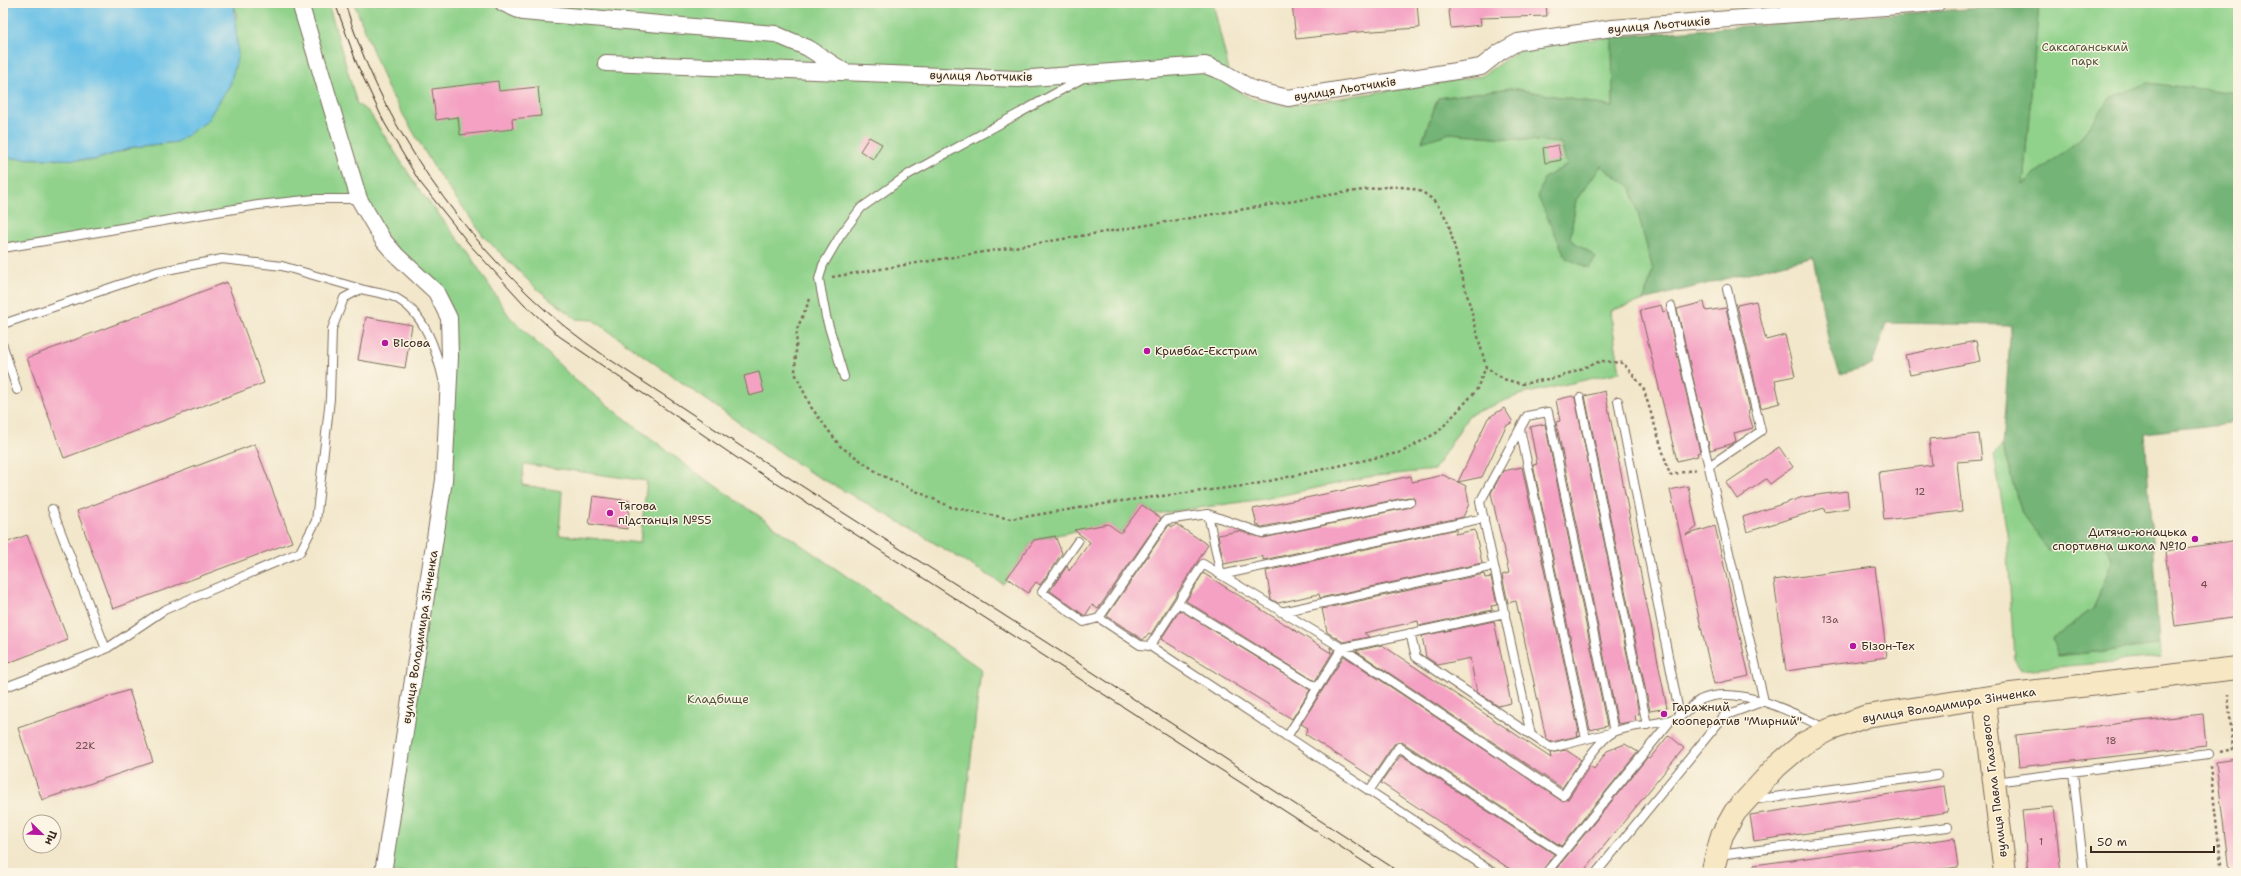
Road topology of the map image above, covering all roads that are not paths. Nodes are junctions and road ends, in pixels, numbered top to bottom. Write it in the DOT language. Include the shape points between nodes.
graph roads {
  1 [pos="300,3"];
  2 [pos="503,3"];
  3 [pos="1937,3"];
  4 [pos="606,64"];
  5 [pos="845,72"];
  6 [pos="1091,74"];
  7 [pos="359,199"];
  8 [pos="3,248"];
  9 [pos="361,289"];
  10 [pos="1727,289"];
  11 [pos="1672,306"];
  12 [pos="3,324"];
  13 [pos="3,346"];
  14 [pos="844,377"];
  15 [pos="17,390"];
  16 [pos="1580,398"];
  17 [pos="448,399"];
  18 [pos="1618,401"];
  19 [pos="1520,429"];
  20 [pos="1709,466"];
  21 [pos="1410,502"];
  22 [pos="52,509"];
  23 [pos="1208,514"];
  24 [pos="1484,518"];
  25 [pos="1078,542"];
  26 [pos="1494,566"];
  27 [pos="1222,576"];
  28 [pos="1178,603"];
  29 [pos="1281,612"];
  30 [pos="1504,613"];
  31 [pos="1099,618"];
  32 [pos="1410,633"];
  33 [pos="1150,646"];
  34 [pos="1342,648"];
  35 [pos="106,649"];
  36 [pos="2238,668"];
  37 [pos="3,688"];
  38 [pos="1317,688"];
  39 [pos="1984,698"];
  40 [pos="1764,701"];
  41 [pos="1680,717"];
  42 [pos="1672,719"];
  43 [pos="1647,725"];
  44 [pos="1829,730"];
  45 [pos="1614,732"];
  46 [pos="1531,735"];
  47 [pos="1287,737"];
  48 [pos="1586,739"];
  49 [pos="2209,754"];
  50 [pos="2073,772"];
  51 [pos="1937,775"];
  52 [pos="1994,782"];
  53 [pos="1369,791"];
  54 [pos="1744,801"];
  55 [pos="1948,826"];
  56 [pos="1562,853"];
  57 [pos="1715,864"];
  58 [pos="383,873"];
  59 [pos="1494,873"];
  60 [pos="1546,873"];
  61 [pos="1596,873"];
  62 [pos="2005,873"];
  63 [pos="2084,873"];
  1 -- 7 [label="street, вулиця Володимира Зінченка"];
  2 -- 5 [label="street" via="524,12 775,34 808,48"];
  3 -- 6 [label="street, вулиця Льотчиків" via="1604,30 1518,42 1481,66 1288,98 1252,89 1205,65"];
  4 -- 5 [label="street, вулиця Льотчиків"];
  5 -- 6 [label="street, вулиця Льотчиків" via="1018,79"];
  6 -- 14 [label="lane" via="909,174 861,208 840,236 823,265 819,279 826,317"];
  7 -- 8 [label="lane" via="315,199 258,205"];
  7 -- 17 [label="street, вулиця Володимира Зінченка" via="383,240 396,256 436,292 449,318"];
  9 -- 12 [label="lane" via="282,266 222,259 156,272"];
  9 -- 17 [label="lane" via="394,297 417,314 438,358"];
  9 -- 35 [label="lane" via="344,298 332,329 330,399 316,521 300,552 164,610"];
  10 -- 20 [label="lane" via="1761,431"];
  11 -- 20 [label="lane"];
  13 -- 15 [label="lane"];
  16 -- 43 [label="lane"];
  17 -- 58 [label="street, вулиця Володимира Зінченка" via="444,480"];
  18 -- 41 [label="lane"];
  19 -- 24 [label="lane" via="1480,502"];
  19 -- 45 [label="lane" via="1527,416 1548,412"];
  19 -- 48 [label="lane"];
  20 -- 40 [label="lane"];
  21 -- 23 [label="lane" via="1262,533"];
  22 -- 35 [label="lane"];
  23 -- 27 [label="lane"];
  23 -- 31 [label="lane" via="1166,520"];
  24 -- 26 [label="lane"];
  24 -- 27 [label="lane"];
  25 -- 31 [label="lane" via="1042,592 1084,622"];
  26 -- 29 [label="lane"];
  26 -- 30 [label="lane"];
  27 -- 28 [label="lane" via="1203,564"];
  27 -- 29 [label="lane"];
  28 -- 33 [label="lane"];
  28 -- 38 [label="lane"];
  29 -- 34 [label="lane"];
  30 -- 32 [label="lane"];
  30 -- 46 [label="lane"];
  31 -- 33 [label="lane" via="1140,645"];
  32 -- 34 [label="lane"];
  32 -- 46 [label="lane" via="1416,657"];
  33 -- 47 [label="lane"];
  34 -- 38 [label="lane"];
  34 -- 45 [label="lane" via="1563,796 1596,749"];
  35 -- 37 [label="lane"];
  36 -- 39 [label="main road, вулиця Володимира Зінченка"];
  38 -- 47 [label="lane"];
  39 -- 44 [label="main road, вулиця Володимира Зінченка" via="1867,716"];
  39 -- 52 [label="main road, вулиця Павла Глазового"];
  40 -- 41 [label="lane" via="1729,695 1714,696 1700,700"];
  40 -- 44 [label="lane"];
  40 -- 61 [label="lane" via="1724,716"];
  41 -- 42 [label="lane"];
  42 -- 43 [label="lane"];
  42 -- 56 [label="lane"];
  43 -- 45 [label="lane"];
  44 -- 54 [label="main road, вулиця Володимира Зінченка" via="1798,748"];
  45 -- 48 [label="lane"];
  46 -- 48 [label="lane" via="1551,748"];
  47 -- 53 [label="lane"];
  49 -- 50 [label="lane"];
  50 -- 52 [label="lane"];
  50 -- 63 [label="lane"];
  51 -- 54 [label="lane"];
  52 -- 62 [label="main road, вулиця Павла Глазового"];
  53 -- 56 [label="lane" via="1399,747"];
  53 -- 59 [label="lane"];
  54 -- 57 [label="main road, вулиця Володимира Зінченка" via="1722,835"];
  55 -- 57 [label="lane"];
  56 -- 60 [label="lane"];
}
